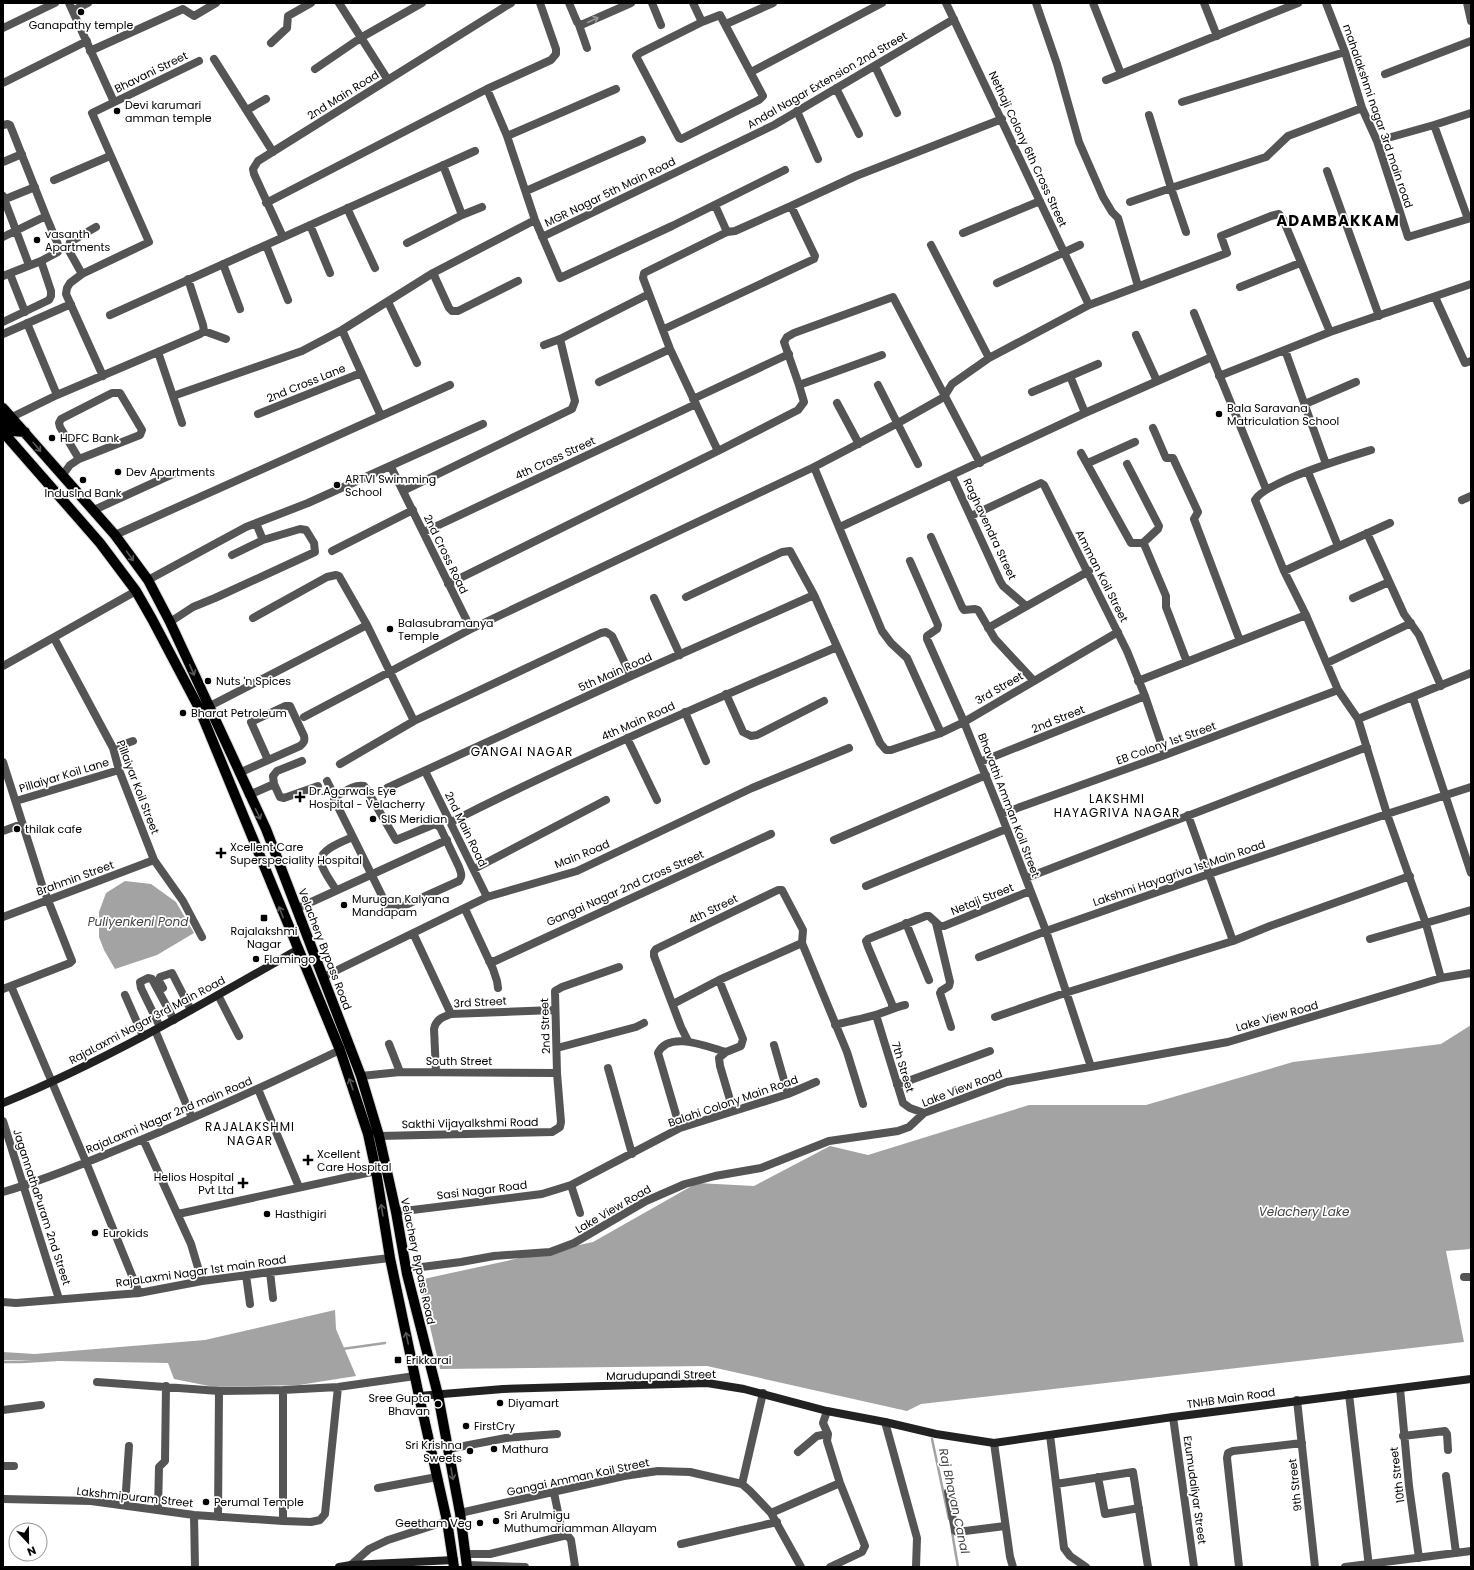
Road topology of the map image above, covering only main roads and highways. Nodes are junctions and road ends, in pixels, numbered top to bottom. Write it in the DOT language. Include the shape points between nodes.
graph roads {
  1 [pos="3,408"];
  2 [pos="7,419"];
  3 [pos="3,432"];
  4 [pos="204,709"];
  5 [pos="266,829"];
  6 [pos="250,835"];
  7 [pos="454,1564"];
  8 [pos="467,1566"];
  1 -- 2 [label="main road, Velachery Bypass Road"];
  2 -- 4 [label="main road, Velachery Bypass Road, one-way" via="25,432 94,510 148,580 170,622"];
  3 -- 4 [label="main road, Velachery Bypass Road" via="100,543 136,591"];
  4 -- 5 [label="main road, Velachery Bypass Road, one-way"];
  4 -- 6 [label="main road, Velachery Bypass Road"];
  5 -- 6 [label="main road"];
  5 -- 8 [label="main road, Velachery Bypass Road, one-way" via="361,1076 379,1136 406,1269 438,1395"];
  7 -- 6 [label="main road, Velachery Bypass Road, one-way" via="448,1521 390,1258 368,1134 340,1050"];
}
